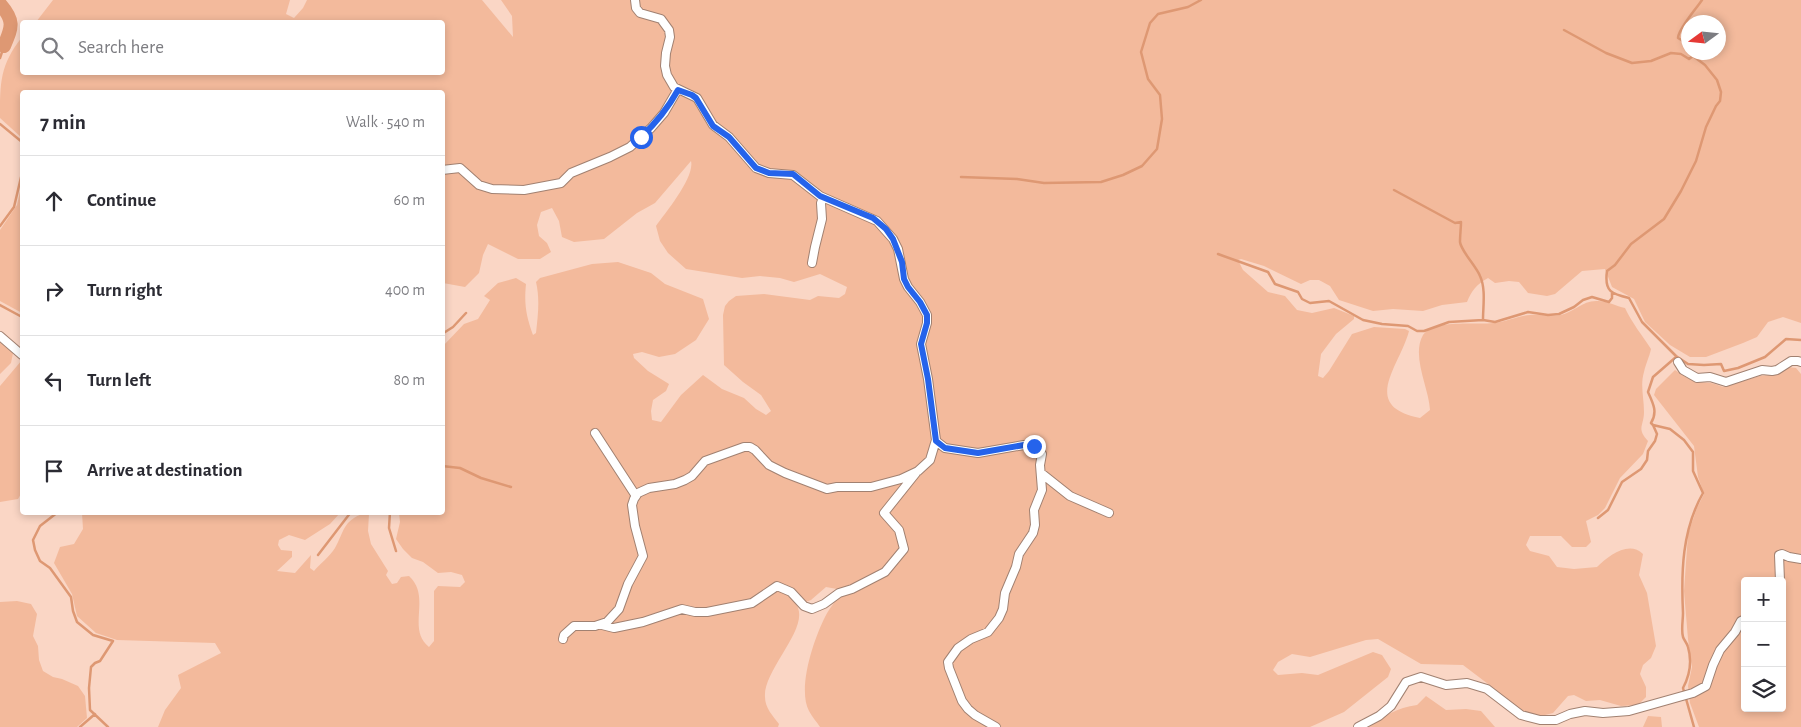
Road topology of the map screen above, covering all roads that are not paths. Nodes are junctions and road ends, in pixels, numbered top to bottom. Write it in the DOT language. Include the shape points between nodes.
graph roads {
  1 [pos="635,0"];
  2 [pos="678,90"];
  3 [pos="445,170"];
  4 [pos="823,198"];
  5 [pos="812,263"];
  6 [pos="0,336"];
  7 [pos="20,353"];
  8 [pos="1678,362"];
  9 [pos="1801,362"];
  10 [pos="595,433"];
  11 [pos="936,441"];
  12 [pos="918,471"];
  13 [pos="1041,473"];
  14 [pos="636,496"];
  15 [pos="1109,513"];
  16 [pos="1801,558"];
  17 [pos="1780,577"];
  18 [pos="1741,621"];
  19 [pos="599,625"];
  20 [pos="563,639"];
  21 [pos="996,727"];
  22 [pos="1358,727"];
  1 -- 2 [label="street" via="640,13 661,19 669,30 665,66"];
  2 -- 3 [label="street" via="652,128 630,147 571,173 561,182 524,190 492,189 479,185 460,168"];
  2 -- 4 [label="street" via="696,98 713,126 729,137 756,168 769,173 793,174"];
  4 -- 5 [label="street" via="822,219"];
  4 -- 11 [label="street" via="877,221 898,249 904,279 927,315 921,344"];
  6 -- 7 [label="street"];
  8 -- 9 [label="street" via="1682,370 1697,378 1726,382 1762,370 1777,370 1791,361"];
  10 -- 14 [label="street"];
  11 -- 12 [label="street" via="930,460"];
  11 -- 13 [label="street" via="945,448 978,453 1034,446 1042,454"];
  12 -- 14 [label="street" via="871,487 827,489 785,473 770,465 755,450 744,447 705,461 685,480 642,490"];
  12 -- 19 [label="street" via="884,513 899,530 904,549 885,572 839,593 824,604 812,609 804,606 791,592 777,586 752,603 707,612 682,609 614,628"];
  13 -- 15 [label="street" via="1070,496"];
  13 -- 21 [label="street" via="1042,490 1034,510 1033,533 1019,554 1001,614 988,632 964,643 948,662 962,701 975,715"];
  14 -- 19 [label="street" via="632,505 633,516 643,556 618,609 607,622"];
  16 -- 17 [label="street" via="1778,555"];
  18 -- 22 [label="street" via="1720,650 1706,686 1693,693 1629,711 1585,711 1556,720 1540,720 1521,715 1486,689 1467,683 1446,685 1421,677 1406,682 1392,706"];
  19 -- 20 [label="street" via="574,626"];
}
